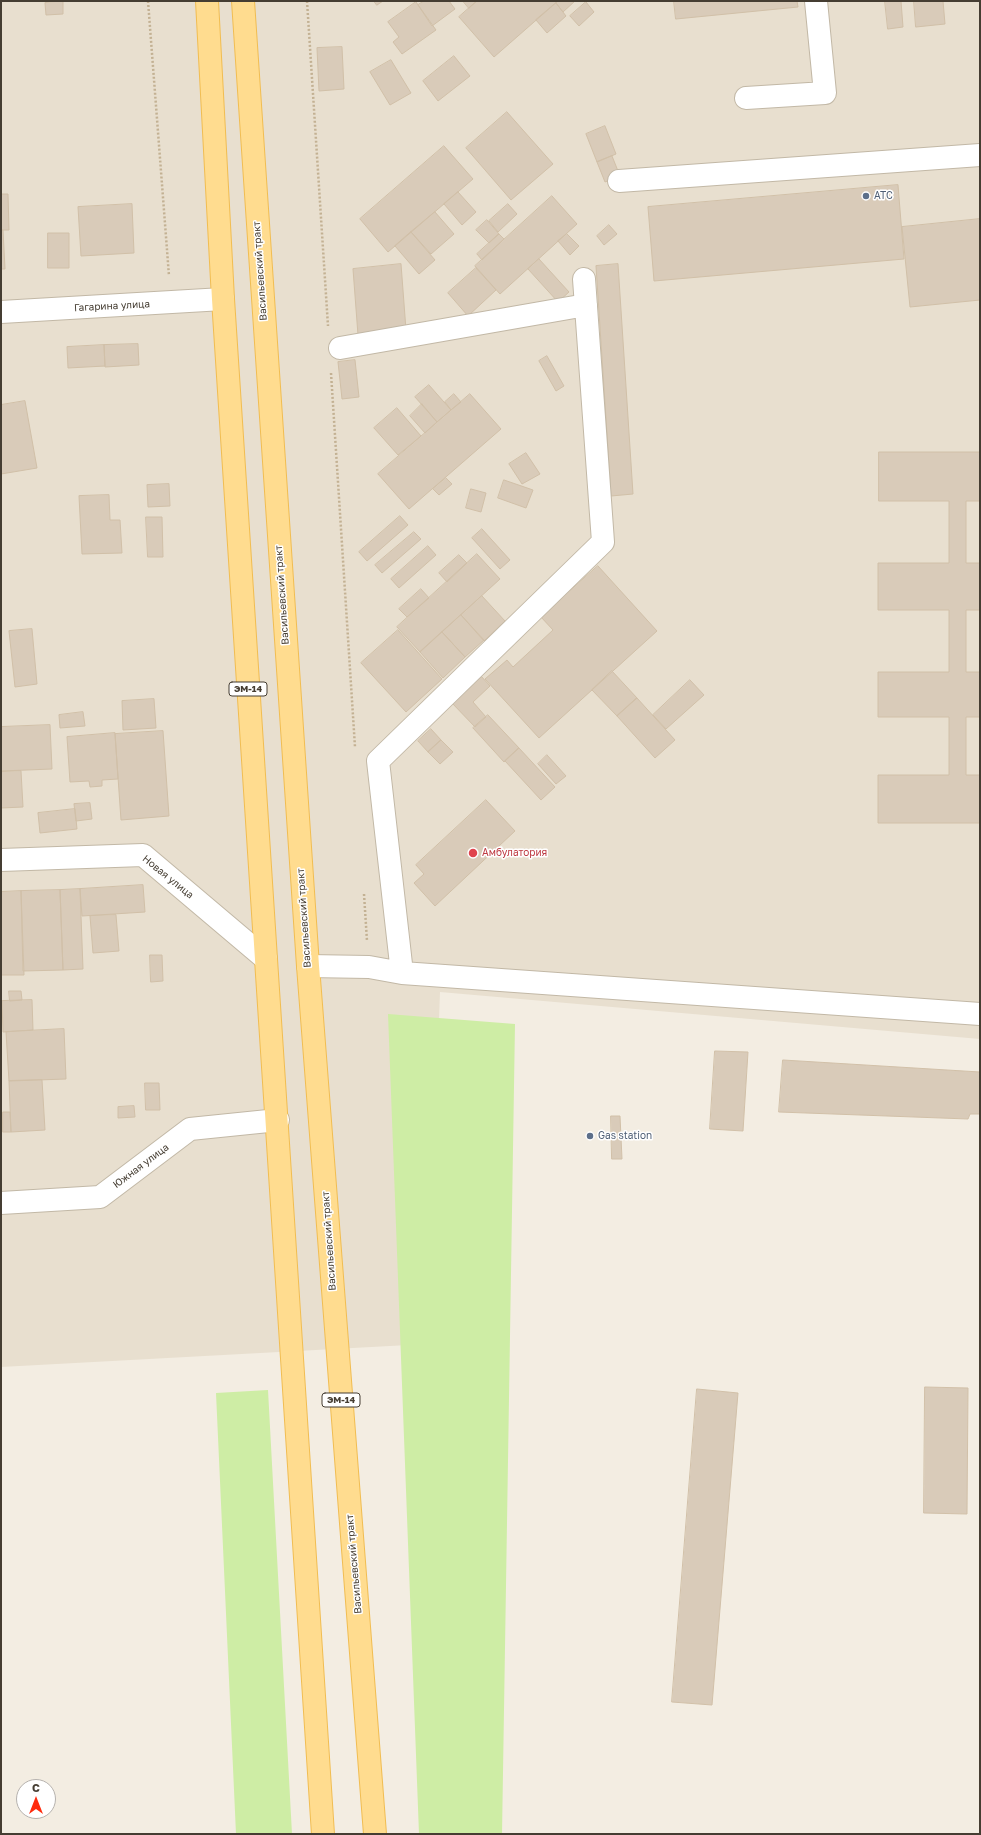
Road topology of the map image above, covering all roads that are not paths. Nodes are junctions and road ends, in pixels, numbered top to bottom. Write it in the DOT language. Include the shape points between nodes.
graph roads {
  1 [pos="206,1"];
  2 [pos="243,1"];
  3 [pos="816,1"];
  4 [pos="746,98"];
  5 [pos="980,155"];
  6 [pos="619,182"];
  7 [pos="584,279"];
  8 [pos="223,299"];
  9 [pos="586,305"];
  10 [pos="1,312"];
  11 [pos="340,348"];
  12 [pos="1,860"];
  13 [pos="266,959"];
  14 [pos="308,966"];
  15 [pos="402,973"];
  16 [pos="980,1014"];
  17 [pos="278,1120"];
  18 [pos="1,1203"];
  19 [pos="323,1834"];
  20 [pos="376,1834"];
  1 -- 8 [label="main road, ЭМ-14"];
  2 -- 14 [label="main road, Васильевский тракт / ЭМ-14"];
  3 -- 4 [label="street" via="825,93"];
  5 -- 6 [label="street"];
  7 -- 9 [label="street"];
  8 -- 10 [label="street, Гагарина улица"];
  8 -- 13 [label="main road, ЭМ-14"];
  9 -- 11 [label="street"];
  9 -- 15 [label="street" via="603,542 378,761"];
  12 -- 13 [label="street, Новая улица" via="143,855"];
  13 -- 17 [label="main road, ЭМ-14"];
  14 -- 15 [label="street" via="369,967"];
  14 -- 20 [label="main road, Васильевский тракт / ЭМ-14"];
  15 -- 16 [label="street"];
  17 -- 18 [label="street, Южная улица" via="190,1129 100,1197"];
  17 -- 19 [label="main road, ЭМ-14"];
}
